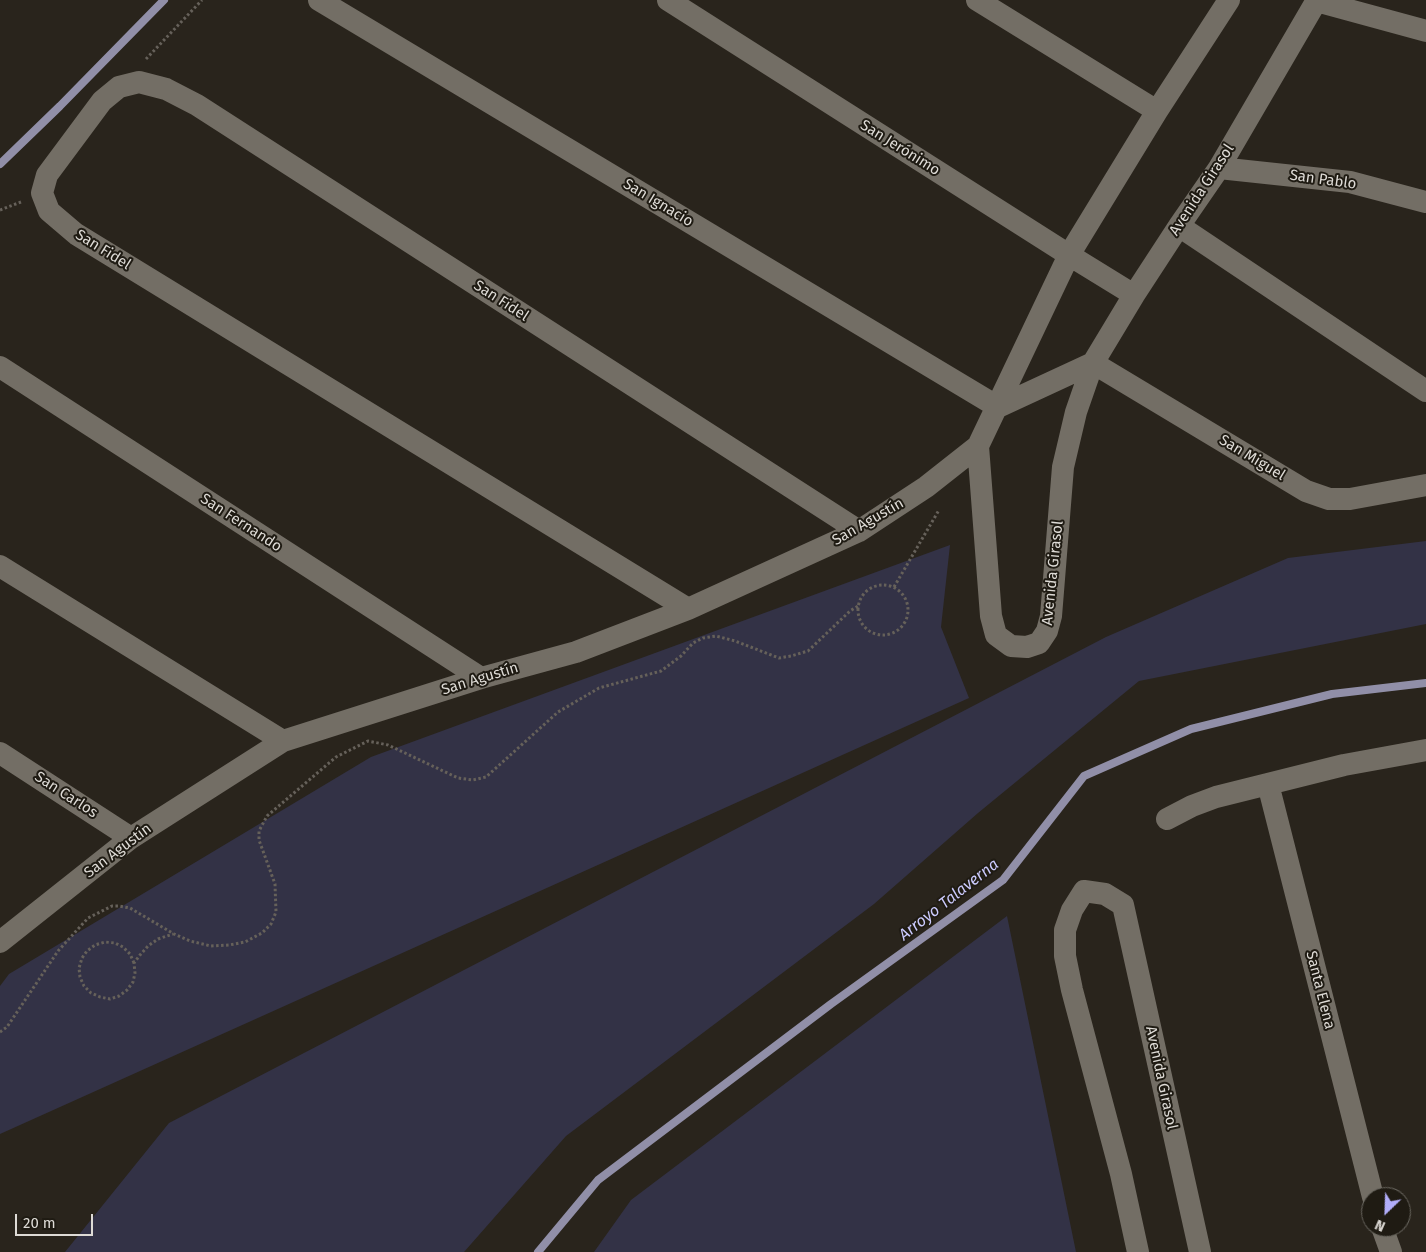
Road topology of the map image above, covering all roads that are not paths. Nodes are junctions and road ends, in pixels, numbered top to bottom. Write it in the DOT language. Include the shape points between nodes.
graph roads {
  1 [pos="319,0"];
  2 [pos="668,0"];
  3 [pos="977,0"];
  4 [pos="1229,0"];
  5 [pos="1316,0"];
  6 [pos="1426,31"];
  7 [pos="1157,112"];
  8 [pos="1219,168"];
  9 [pos="1426,202"];
  10 [pos="1179,226"];
  11 [pos="1068,255"];
  12 [pos="1134,295"];
  13 [pos="1093,363"];
  14 [pos="0,367"];
  15 [pos="1426,392"];
  16 [pos="998,407"];
  17 [pos="978,446"];
  18 [pos="1426,485"];
  19 [pos="859,531"];
  20 [pos="0,566"];
  21 [pos="688,609"];
  22 [pos="481,678"];
  23 [pos="283,741"];
  24 [pos="1426,750"];
  25 [pos="0,753"];
  26 [pos="1268,784"];
  27 [pos="1167,819"];
  28 [pos="131,838"];
  29 [pos="0,942"];
  30 [pos="1370,1187"];
  31 [pos="1386,1237"];
  32 [pos="1138,1252"];
  33 [pos="1200,1252"];
  34 [pos="1391,1252"];
  1 -- 16 [label="street, San Ignacio"];
  2 -- 11 [label="street, San Jerónimo"];
  3 -- 7 [label="street"];
  4 -- 7 [label="street"];
  5 -- 6 [label="street"];
  5 -- 8 [label="street, Avenida Girasol"];
  7 -- 11 [label="street"];
  8 -- 9 [label="street, San Pablo" via="1350,182"];
  8 -- 10 [label="street, Avenida Girasol"];
  10 -- 12 [label="street, Avenida Girasol"];
  10 -- 15 [label="street"];
  11 -- 12 [label="street, San Jerónimo"];
  11 -- 16 [label="street"];
  12 -- 13 [label="street, Avenida Girasol"];
  13 -- 16 [label="street"];
  13 -- 17 [label="street, Avenida Girasol" via="1076,412 1063,467 1051,616 1039,643 1027,647 1011,646 996,635 991,616"];
  13 -- 18 [label="street, San Miguel" via="1306,491 1328,499 1350,499"];
  14 -- 22 [label="street, San Fernando"];
  16 -- 17 [label="street"];
  17 -- 19 [label="street, San Agustín" via="926,487"];
  19 -- 21 [label="street, San Agustín"];
  19 -- 21 [label="street, San Fidel" via="197,105 166,89 139,82 119,88 102,101 47,175 42,193 49,211 76,234"];
  20 -- 23 [label="street"];
  21 -- 22 [label="street, San Agustín" via="576,652"];
  22 -- 23 [label="street, San Agustín"];
  23 -- 28 [label="street, San Agustín"];
  24 -- 26 [label="street" via="1344,765"];
  25 -- 28 [label="street, San Carlos"];
  26 -- 27 [label="street" via="1216,797"];
  26 -- 30 [label="street, Santa Elena"];
  28 -- 29 [label="street, San Agustín"];
  31 -- 34 [label="street"];
  32 -- 33 [label="street, Avenida Girasol" via="1065,956 1065,930 1084,891 1105,894 1123,904"];
}
